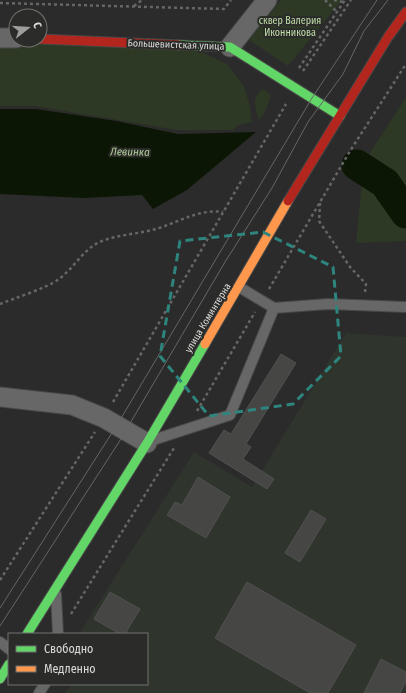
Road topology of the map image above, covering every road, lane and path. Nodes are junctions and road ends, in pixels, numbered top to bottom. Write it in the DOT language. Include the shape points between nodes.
graph roads {
  1 [pos="142,0"];
  2 [pos="231,0"];
  3 [pos="268,0"];
  4 [pos="325,0"];
  5 [pos="334,0"];
  6 [pos="351,0"];
  7 [pos="344,1"];
  8 [pos="0,3"];
  9 [pos="134,6"];
  10 [pos="337,12"];
  11 [pos="406,12"];
  12 [pos="48,39"];
  13 [pos="230,47"];
  14 [pos="406,64"];
  15 [pos="291,85"];
  16 [pos="340,116"];
  17 [pos="320,202"];
  18 [pos="223,212"];
  19 [pos="239,287"];
  20 [pos="262,301"];
  21 [pos="0,304"];
  22 [pos="365,306"];
  23 [pos="406,307"];
  24 [pos="274,308"];
  25 [pos="0,397"];
  26 [pos="104,418"];
  27 [pos="186,430"];
  28 [pos="147,443"];
  29 [pos="0,580"];
  30 [pos="56,588"];
  31 [pos="67,621"];
  32 [pos="29,633"];
  33 [pos="58,633"];
  34 [pos="0,642"];
  35 [pos="8,648"];
  36 [pos="8,666"];
  37 [pos="0,679"];
  1 -- 9 [label="path"];
  2 -- 9 [label="path" via="224,9"];
  3 -- 13 [label="street"];
  4 -- 10 [label="path"];
  5 -- 7 [label="path"];
  6 -- 15 [label="path"];
  7 -- 10 [label="path"];
  8 -- 9 [label="path"];
  10 -- 15 [label="path"];
  11 -- 16 [label="main road, улица Коминтерна"];
  12 -- 13 [label="main road, Большевистская улица"];
  13 -- 15 [label="main road, Большевистская улица"];
  14 -- 17 [label="path"];
  15 -- 16 [label="main road, Большевистская улица"];
  15 -- 18 [label="path" via="288,100"];
  16 -- 19 [label="main road, улица Коминтерна"];
  17 -- 20 [label="path"];
  17 -- 22 [label="path" via="319,221 350,267 366,284"];
  18 -- 21 [label="path" via="209,210 158,229 102,241 86,251 73,268 58,280"];
  18 -- 26 [label="path"];
  19 -- 20 [label="lane"];
  19 -- 28 [label="main road, улица Коминтерна"];
  20 -- 24 [label="lane"];
  20 -- 27 [label="path"];
  22 -- 23 [label="lane"];
  22 -- 24 [label="lane" via="328,304"];
  24 -- 27 [label="lane" via="230,415"];
  25 -- 26 [label="street" via="72,405"];
  26 -- 28 [label="street"];
  26 -- 29 [label="path"];
  27 -- 28 [label="lane"];
  27 -- 31 [label="path"];
  28 -- 30 [label="main road, улица Коминтерна"];
  30 -- 32 [label="main road, улица Коминтерна"];
  30 -- 33 [label="lane"];
  34 -- 35 [label="lane"];
  36 -- 37 [label="main road"];
}
